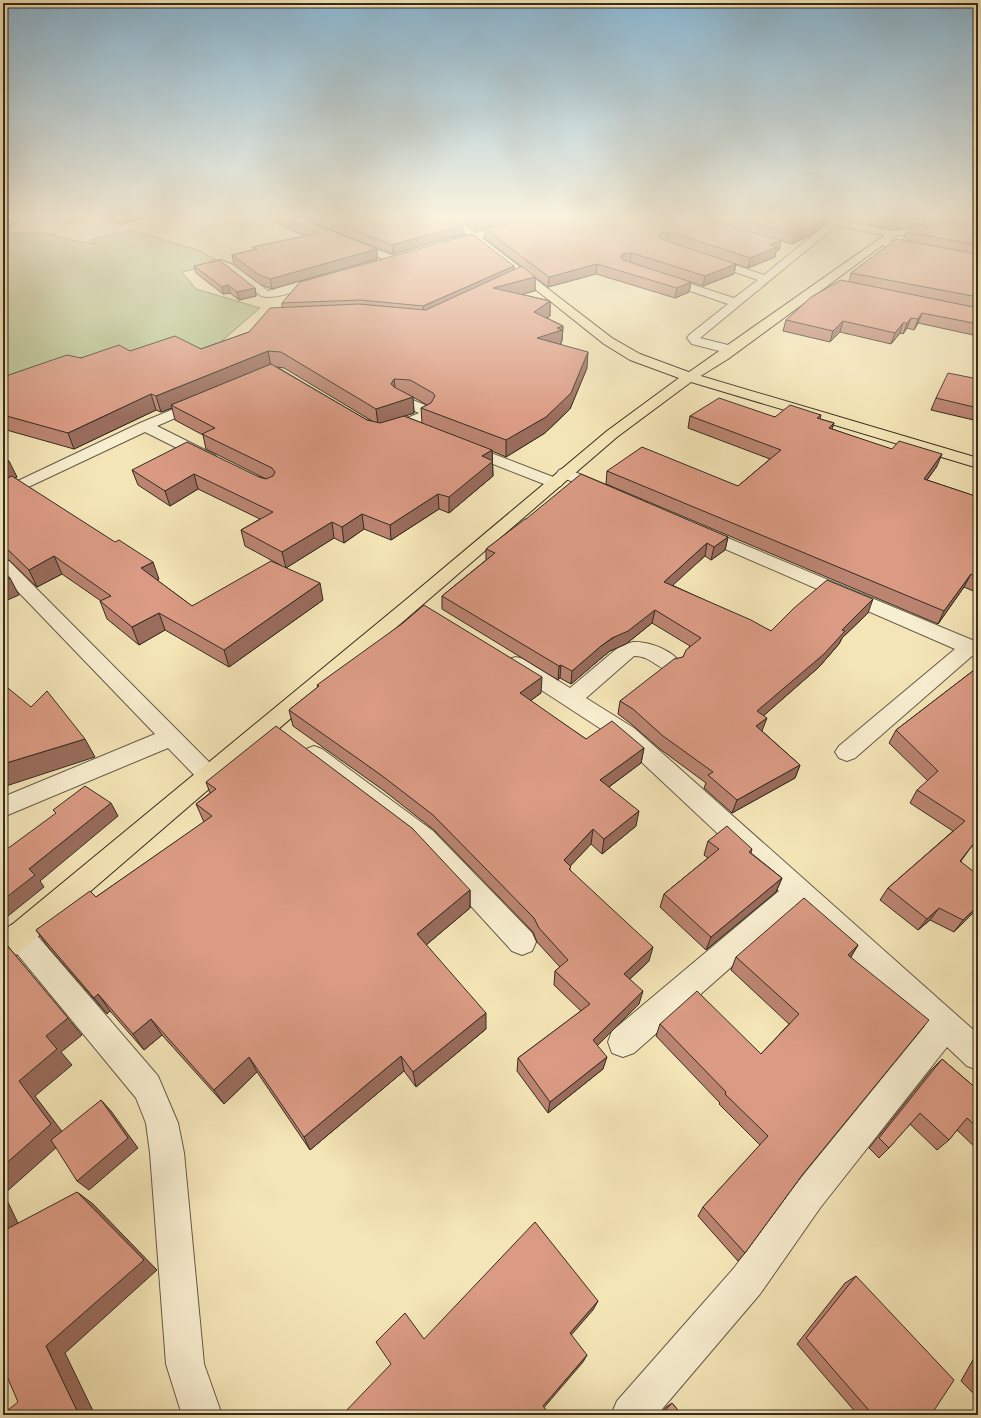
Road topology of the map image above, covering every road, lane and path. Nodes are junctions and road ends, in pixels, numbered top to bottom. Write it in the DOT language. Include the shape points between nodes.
graph roads {
  1 [pos="253,284"];
  2 [pos="304,284"];
  3 [pos="533,284"];
  4 [pos="682,284"];
  5 [pos="759,284"];
  6 [pos="822,284"];
  7 [pos="833,284"];
  8 [pos="840,286"];
  9 [pos="737,302"];
  10 [pos="727,353"];
  11 [pos="689,377"];
  12 [pos="211,398"];
  13 [pos="401,399"];
  14 [pos="145,426"];
  15 [pos="433,436"];
  16 [pos="455,444"];
  17 [pos="978,463"];
  18 [pos="221,464"];
  19 [pos="560,478"];
  20 [pos="3,494"];
  21 [pos="623,498"];
  22 [pos="681,523"];
  23 [pos="3,565"];
  24 [pos="974,649"];
  25 [pos="500,654"];
  26 [pos="672,665"];
  27 [pos="571,699"];
  28 [pos="285,735"];
  29 [pos="171,737"];
  30 [pos="847,752"];
  31 [pos="209,776"];
  32 [pos="3,807"];
  33 [pos="798,891"];
  34 [pos="11,942"];
  35 [pos="522,942"];
  36 [pos="945,1025"];
  37 [pos="623,1042"];
  38 [pos="978,1055"];
  39 [pos="202,1415"];
  40 [pos="631,1415"];
  1 -- 2 [label="street" via="265,294 272,294"];
  3 -- 11 [label="main road" via="608,341 635,357"];
  4 -- 9 [label="street"];
  5 -- 9 [label="street"];
  6 -- 10 [label="main road"];
  7 -- 8 [label="street"];
  9 -- 10 [label="street" via="693,338 696,342"];
  10 -- 11 [label="main road"];
  11 -- 17 [label="main road"];
  11 -- 19 [label="main road" via="612,434"];
  12 -- 14 [label="street"];
  13 -- 15 [label="street" via="428,412 399,426"];
  14 -- 18 [label="street"];
  14 -- 20 [label="street"];
  16 -- 19 [label="street"];
  19 -- 21 [label="street"];
  19 -- 28 [label="main road" via="425,608"];
  22 -- 24 [label="street"];
  23 -- 29 [label="street"];
  24 -- 30 [label="street"];
  25 -- 27 [label="street"];
  26 -- 27 [label="street" via="652,652 633,648"];
  27 -- 33 [label="street" via="626,734"];
  28 -- 31 [label="main road"];
  28 -- 35 [label="street" via="424,838"];
  29 -- 31 [label="street"];
  29 -- 32 [label="street"];
  31 -- 34 [label="main road"];
  33 -- 36 [label="street"];
  33 -- 37 [label="street"];
  34 -- 39 [label="street" via="147,1087 162,1123 167,1153 185,1364"];
  36 -- 38 [label="street"];
  36 -- 40 [label="street" via="808,1196 747,1281"];
}
